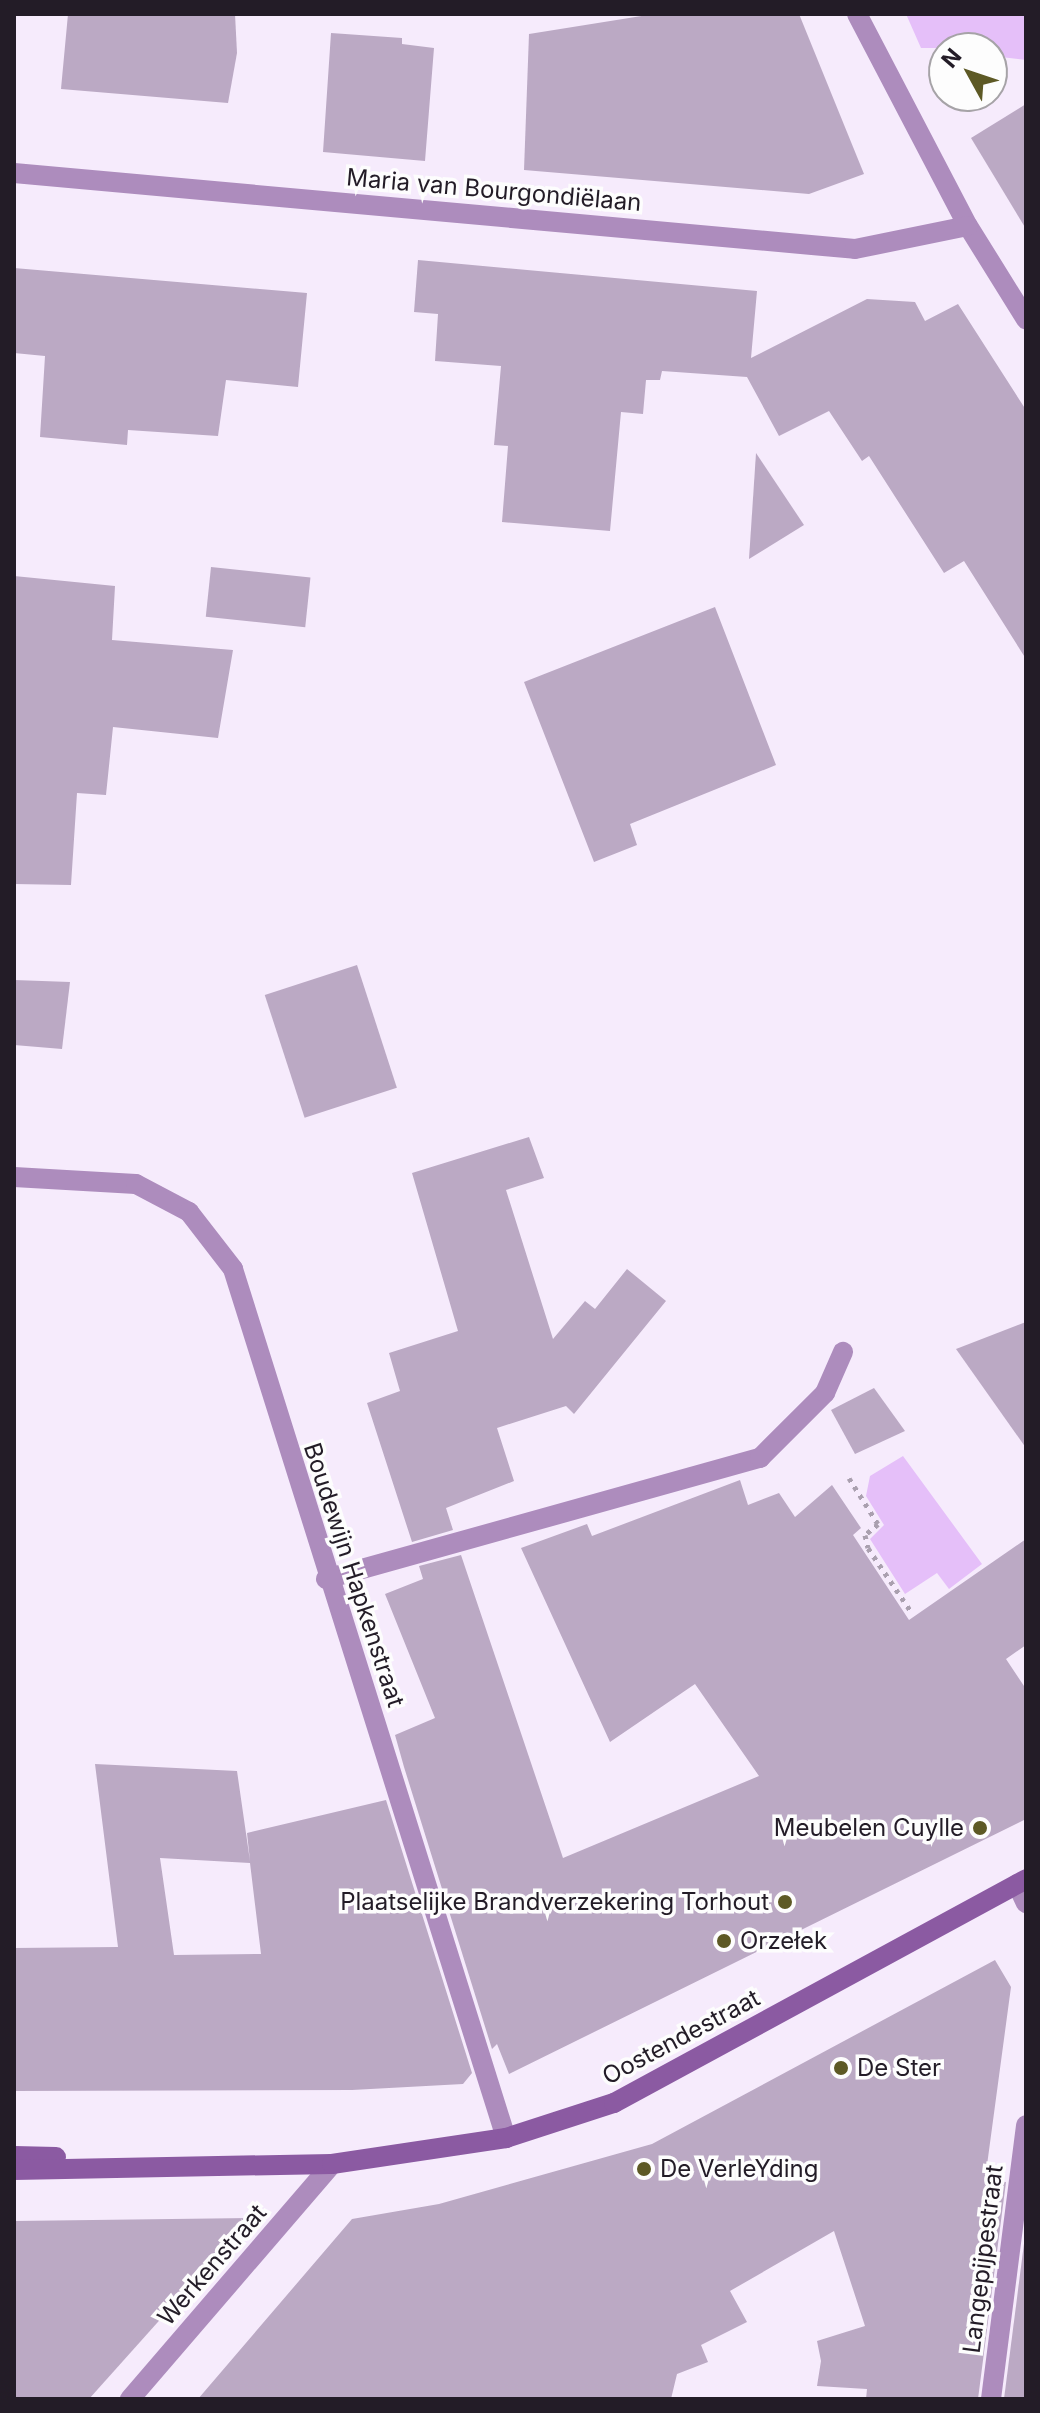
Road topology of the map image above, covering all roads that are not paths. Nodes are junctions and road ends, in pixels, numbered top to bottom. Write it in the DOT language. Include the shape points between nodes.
graph roads {
  1 [pos="857,14"];
  2 [pos="14,173"];
  3 [pos="968,226"];
  4 [pos="1026,319"];
  5 [pos="14,1177"];
  6 [pos="843,1352"];
  7 [pos="326,1579"];
  8 [pos="1023,1889"];
  9 [pos="1026,2125"];
  10 [pos="506,2138"];
  11 [pos="14,2156"];
  12 [pos="332,2164"];
  13 [pos="14,2170"];
  14 [pos="130,2399"];
  15 [pos="991,2399"];
  1 -- 3 [label="street"];
  2 -- 3 [label="street, Maria van Bourgondiëlaan" via="855,249"];
  3 -- 4 [label="street"];
  5 -- 7 [label="street, Boudewijn Hapkenstraat" via="136,1184 189,1212 233,1269"];
  6 -- 7 [label="street" via="825,1393 760,1458"];
  7 -- 10 [label="street, Boudewijn Hapkenstraat"];
  8 -- 10 [label="street, Oostendestraat" via="614,2103"];
  9 -- 15 [label="street, Langepijpestraat"];
  10 -- 12 [label="street, Oostendestraat"];
  11 -- 12 [label="street, Oostendestraat"];
  12 -- 13 [label="street, Oostendestraat"];
  12 -- 14 [label="street, Werkenstraat"];
}
